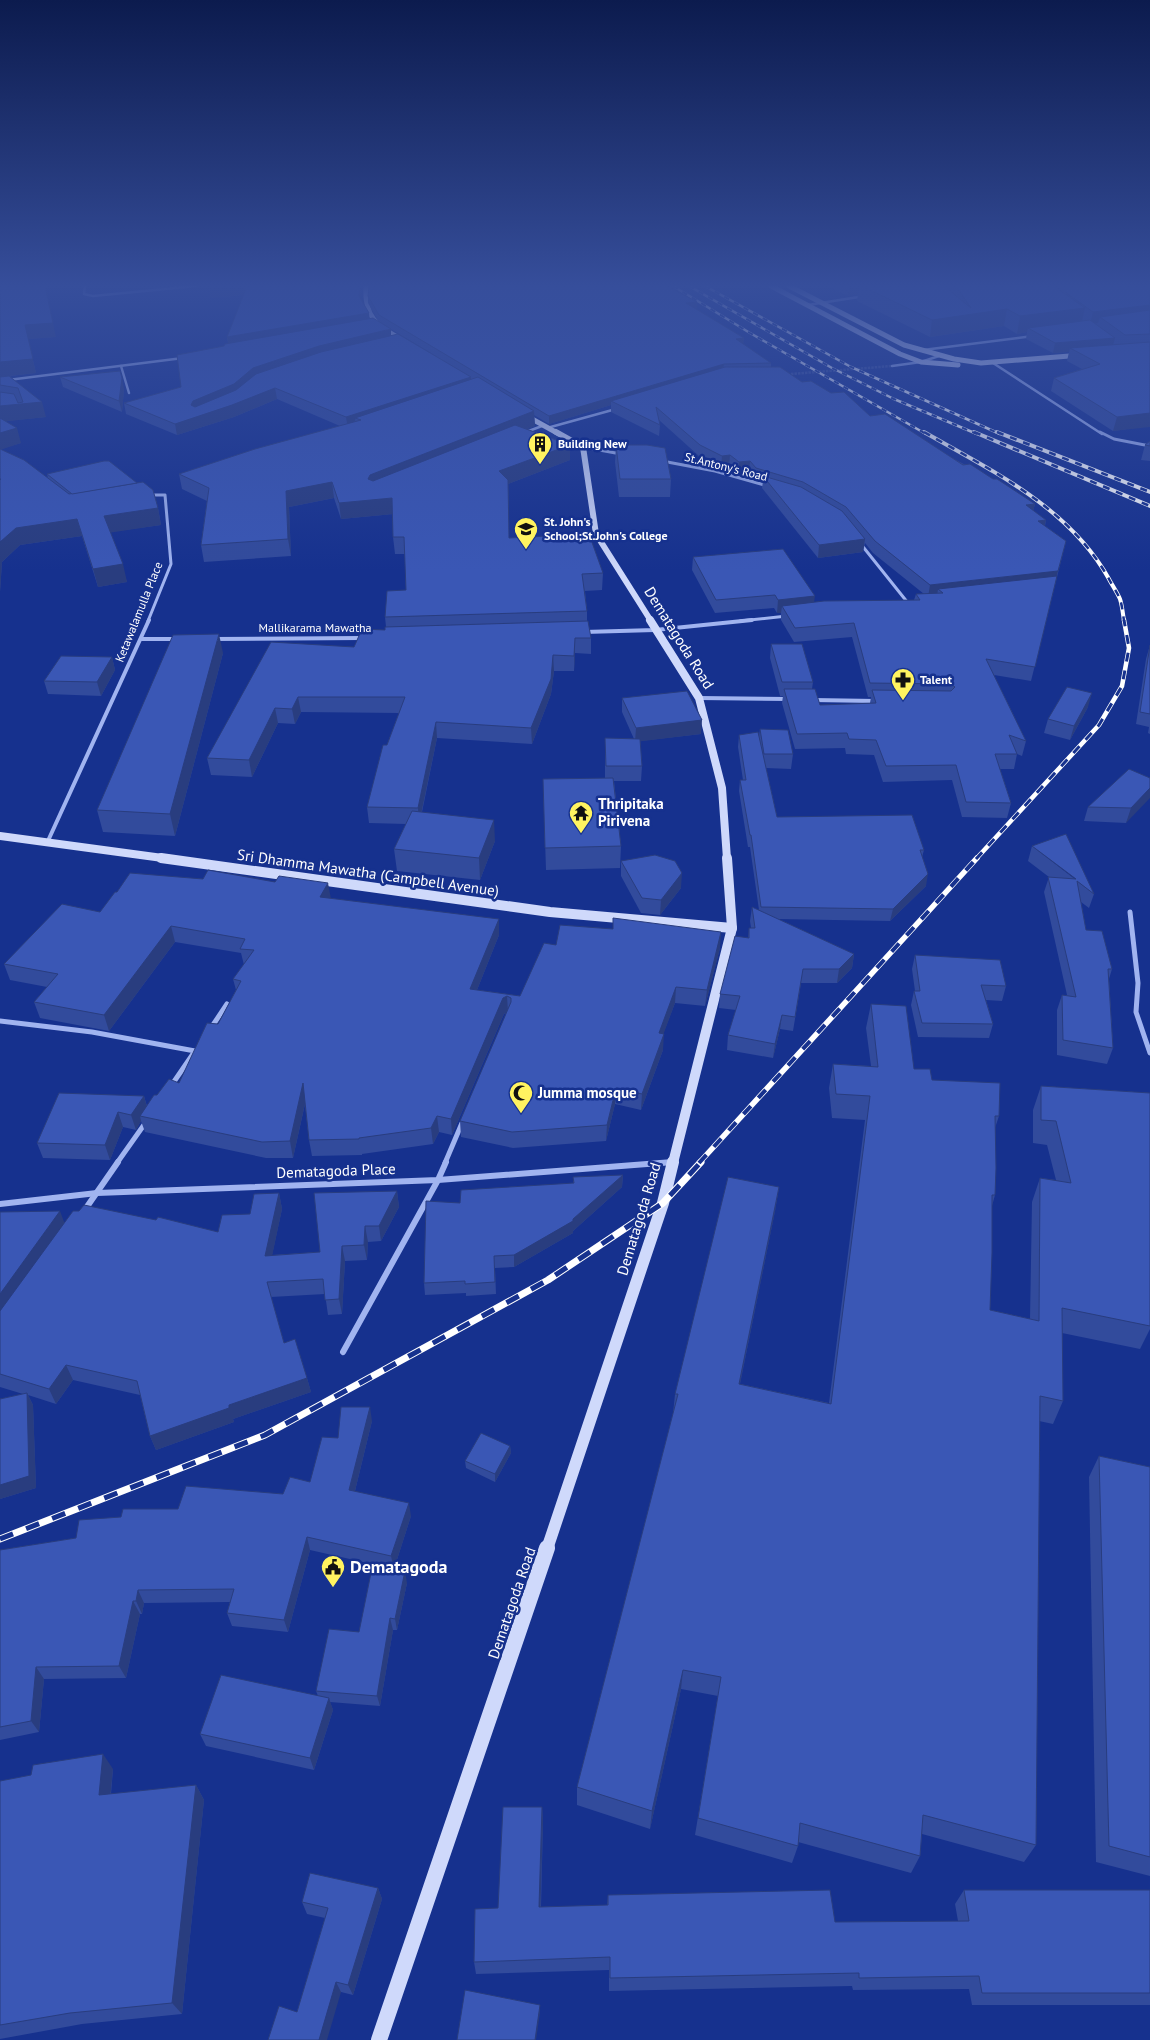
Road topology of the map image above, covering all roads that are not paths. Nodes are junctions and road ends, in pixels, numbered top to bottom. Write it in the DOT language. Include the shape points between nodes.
graph roads {
  1 [pos="126,381"];
  2 [pos="1021,381"];
  3 [pos="129,393"];
  4 [pos="617,408"];
  5 [pos="519,412"];
  6 [pos="544,427"];
  7 [pos="524,433"];
  8 [pos="1150,446"];
  9 [pos="583,447"];
  10 [pos="630,456"];
  11 [pos="659,461"];
  12 [pos="772,487"];
  13 [pos="146,496"];
  14 [pos="855,536"];
  15 [pos="917,602"];
  16 [pos="908,603"];
  17 [pos="898,604"];
  18 [pos="791,616"];
  19 [pos="655,630"];
  20 [pos="578,632"];
  21 [pos="365,638"];
  22 [pos="141,639"];
  23 [pos="180,639"];
  24 [pos="209,639"];
  25 [pos="699,698"];
  26 [pos="799,699"];
  27 [pos="809,700"];
  28 [pos="878,701"];
  29 [pos="0,836"];
  30 [pos="47,843"];
  31 [pos="1130,912"];
  32 [pos="732,928"];
  33 [pos="227,1004"];
  34 [pos="0,1021"];
  35 [pos="206,1035"];
  36 [pos="200,1043"];
  37 [pos="195,1051"];
  38 [pos="1150,1053"];
  39 [pos="168,1090"];
  40 [pos="151,1114"];
  41 [pos="465,1116"];
  42 [pos="673,1162"];
  43 [pos="438,1180"];
  44 [pos="97,1193"];
  45 [pos="0,1204"];
  46 [pos="80,1216"];
  47 [pos="343,1352"];
  48 [pos="379,2040"];
  1 -- 3 [label="street"];
  2 -- 8 [label="street" via="1099,432 1114,439"];
  4 -- 6 [label="street"];
  5 -- 6 [label="main road"];
  6 -- 7 [label="street"];
  6 -- 9 [label="main road"];
  9 -- 10 [label="street"];
  9 -- 19 [label="main road, Dematagoda Road" via="596,534"];
  11 -- 12 [label="street, St.Antony's Road" via="715,471"];
  13 -- 22 [label="street, Ketawalamulla Place" via="166,495 171,564"];
  14 -- 16 [label="street"];
  15 -- 16 [label="street"];
  16 -- 17 [label="street"];
  18 -- 19 [label="street"];
  19 -- 20 [label="street"];
  19 -- 25 [label="main road, Dematagoda Road"];
  21 -- 24 [label="street, Mallikarama Mawatha"];
  22 -- 23 [label="street"];
  22 -- 30 [label="street, Ketawalamulla Place"];
  25 -- 26 [label="street"];
  25 -- 32 [label="main road, Dematagoda Road" via="722,788"];
  27 -- 28 [label="street"];
  29 -- 30 [label="main road, Sri Dhamma Mawatha (Campbell Avenue)"];
  30 -- 32 [label="main road, Sri Dhamma Mawatha (Campbell Avenue)" via="550,912"];
  31 -- 38 [label="street" via="1138,983 1136,1012"];
  32 -- 42 [label="main road, Dematagoda Road"];
  33 -- 35 [label="street"];
  34 -- 37 [label="street" via="92,1032"];
  36 -- 37 [label="street"];
  37 -- 39 [label="street"];
  40 -- 44 [label="street"];
  41 -- 43 [label="street"];
  42 -- 43 [label="street, Dematagoda Place"];
  42 -- 48 [label="main road, Dematagoda Road" via="660,1212"];
  43 -- 44 [label="street, Dematagoda Place"];
  43 -- 47 [label="street"];
  44 -- 45 [label="street, Dematagoda Place"];
  44 -- 46 [label="street"];
}
